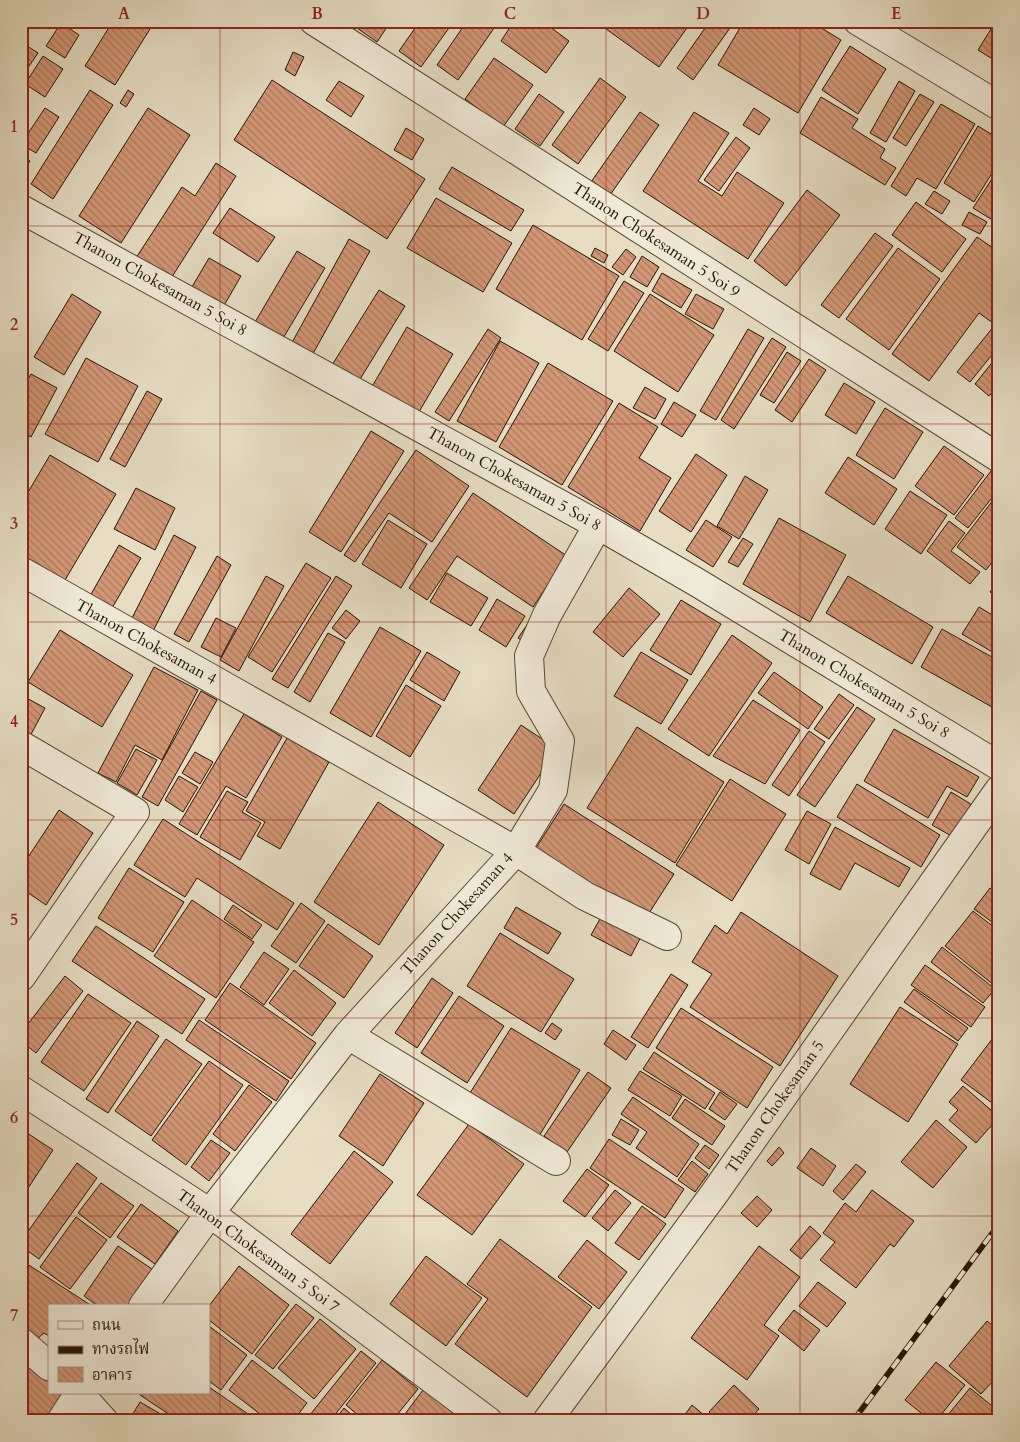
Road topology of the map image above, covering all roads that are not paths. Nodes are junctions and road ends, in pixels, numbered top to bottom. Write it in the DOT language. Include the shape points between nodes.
graph roads {
  1 [pos="314,21"];
  2 [pos="858,21"];
  3 [pos="999,106"];
  4 [pos="21,208"];
  5 [pos="999,458"];
  6 [pos="598,525"];
  7 [pos="21,571"];
  8 [pos="21,745"];
  9 [pos="999,766"];
  10 [pos="999,790"];
  11 [pos="516,851"];
  12 [pos="667,936"];
  13 [pos="21,977"];
  14 [pos="348,1036"];
  15 [pos="21,1090"];
  16 [pos="556,1161"];
  17 [pos="210,1214"];
  18 [pos="143,1304"];
  19 [pos="21,1342"];
  20 [pos="48,1365"];
  21 [pos="78,1394"];
  22 [pos="80,1394"];
  23 [pos="61,1421"];
  24 [pos="104,1421"];
  25 [pos="488,1421"];
  26 [pos="547,1421"];
  1 -- 5 [label="street, Thanon Chokesaman 5 Soi 9"];
  2 -- 3 [label="street"];
  4 -- 6 [label="street, Thanon Chokesaman 5 Soi 8"];
  6 -- 9 [label="street, Thanon Chokesaman 5 Soi 8"];
  6 -- 11 [label="street" via="547,615 529,656 532,691 560,741 553,790"];
  7 -- 11 [label="street, Thanon Chokesaman 4"];
  8 -- 13 [label="street" via="135,812"];
  10 -- 26 [label="street, Thanon Chokesaman 5" via="714,1194"];
  11 -- 12 [label="street" via="585,896"];
  11 -- 14 [label="street, Thanon Chokesaman 4"];
  14 -- 16 [label="street"];
  14 -- 17 [label="street, Thanon Chokesaman 4"];
  15 -- 17 [label="street, Thanon Chokesaman 5 Soi 7"];
  17 -- 18 [label="street, Thanon Chokesaman 4"];
  17 -- 25 [label="street, Thanon Chokesaman 5 Soi 7"];
  19 -- 20 [label="street"];
  21 -- 23 [label="street"];
  22 -- 24 [label="street"];
}
